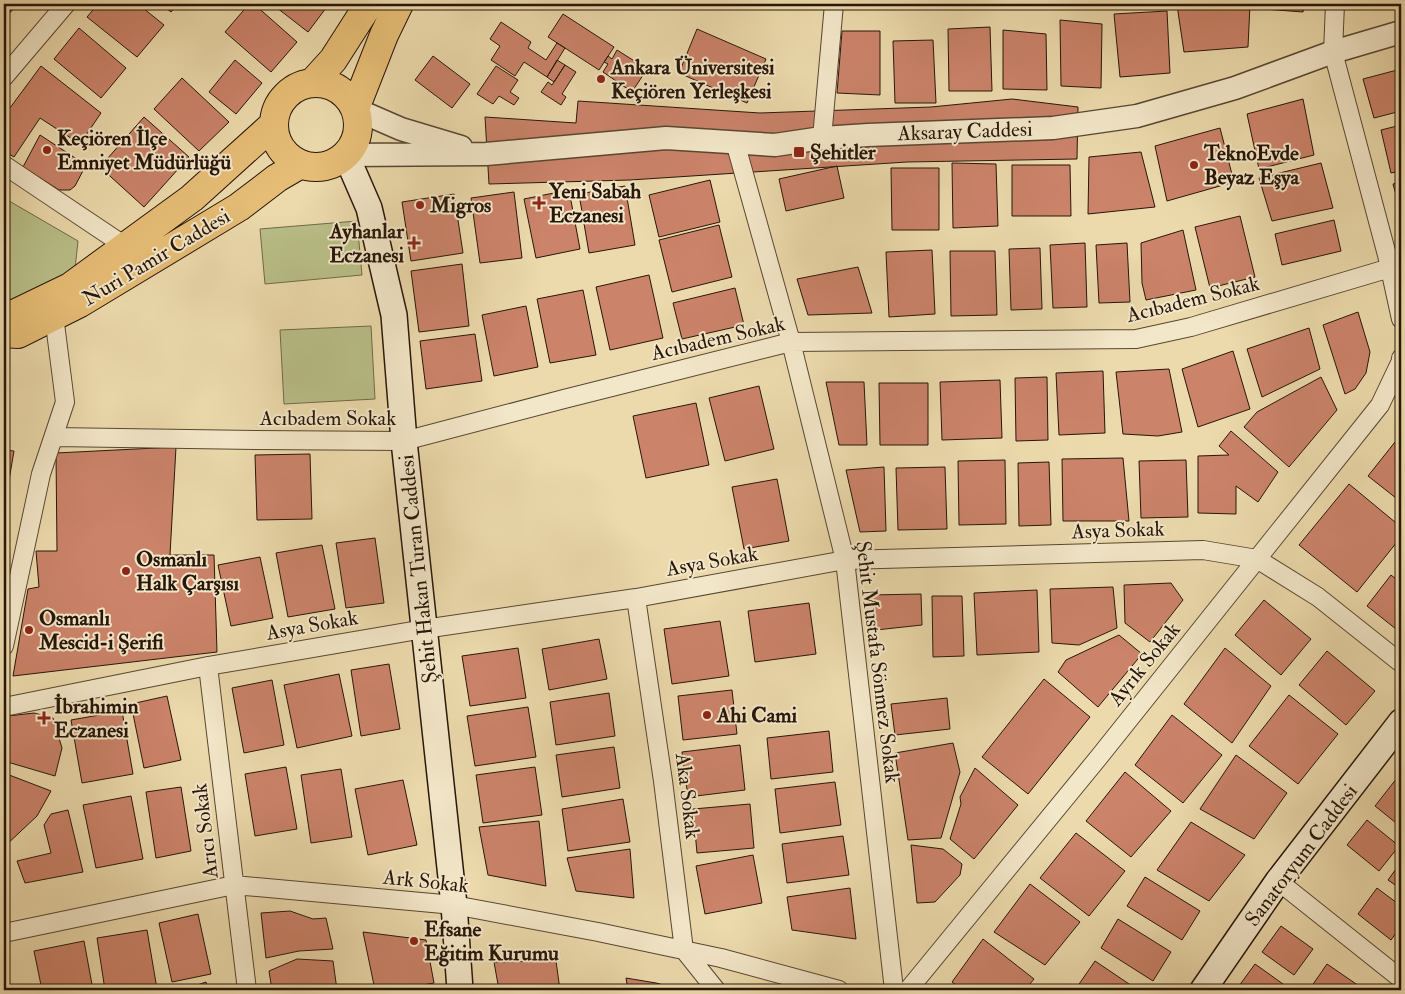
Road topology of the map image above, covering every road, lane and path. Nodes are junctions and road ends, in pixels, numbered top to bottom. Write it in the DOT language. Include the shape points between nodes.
graph roads {
  1 [pos="66,4"];
  2 [pos="369,4"];
  3 [pos="398,4"];
  4 [pos="834,4"];
  5 [pos="1335,4"];
  6 [pos="1401,32"];
  7 [pos="1333,52"];
  8 [pos="4,77"];
  9 [pos="314,82"];
  10 [pos="355,109"];
  11 [pos="274,124"];
  12 [pos="822,138"];
  13 [pos="735,142"];
  14 [pos="486,154"];
  15 [pos="346,155"];
  16 [pos="302,164"];
  17 [pos="4,165"];
  18 [pos="125,246"];
  19 [pos="1390,268"];
  20 [pos="4,314"];
  21 [pos="54,316"];
  22 [pos="1401,319"];
  23 [pos="4,333"];
  24 [pos="791,342"];
  25 [pos="1401,358"];
  26 [pos="54,437"];
  27 [pos="404,441"];
  28 [pos="1257,559"];
  29 [pos="845,560"];
  30 [pos="636,598"];
  31 [pos="424,629"];
  32 [pos="4,646"];
  33 [pos="1401,663"];
  34 [pos="208,666"];
  35 [pos="4,707"];
  36 [pos="1401,722"];
  37 [pos="1278,881"];
  38 [pos="234,885"];
  39 [pos="454,905"];
  40 [pos="4,932"];
  41 [pos="684,950"];
  42 [pos="1398,981"];
  43 [pos="247,990"];
  44 [pos="460,990"];
  45 [pos="716,990"];
  46 [pos="839,990"];
  47 [pos="894,990"];
  48 [pos="908,990"];
  49 [pos="1203,990"];
  1 -- 8 [label="street"];
  2 -- 9 [label="main road" via="333,60"];
  3 -- 10 [label="main road"];
  4 -- 12 [label="street"];
  5 -- 7 [label="street"];
  6 -- 7 [label="street, Aksaray Caddesi"];
  7 -- 12 [label="street, Aksaray Caddesi" via="1235,88 1137,116 1053,128"];
  7 -- 19 [label="street"];
  9 -- 10 [label="main road" via="326,82 339,89"];
  9 -- 11 [label="main road" via="290,91 276,112"];
  10 -- 14 [label="street" via="401,129"];
  10 -- 15 [label="main road" via="358,133"];
  11 -- 16 [label="main road" via="282,148 290,158"];
  11 -- 18 [label="main road, Nuri Pamir Caddesi" via="192,198"];
  12 -- 13 [label="street, Aksaray Caddesi" via="775,146"];
  13 -- 14 [label="street, Aksaray Caddesi" via="666,138"];
  13 -- 24 [label="street, Şehit Mustafa Sönmez Sokak"];
  14 -- 15 [label="street, Aksaray Caddesi"];
  15 -- 16 [label="main road" via="325,166"];
  15 -- 27 [label="main road, Şehit Hakan Turan Caddesi" via="369,208 394,315"];
  16 -- 21 [label="main road, Nuri Pamir Caddesi" via="277,178 239,207"];
  17 -- 18 [label="street"];
  18 -- 20 [label="main road, Nuri Pamir Caddesi" via="70,287 14,314"];
  19 -- 22 [label="street"];
  19 -- 24 [label="street, Acıbadem Sokak" via="1191,327 1136,339"];
  21 -- 23 [label="main road, Nuri Pamir Caddesi" via="18,334"];
  21 -- 26 [label="street" via="65,402"];
  24 -- 27 [label="street, Acıbadem Sokak"];
  24 -- 29 [label="street, Şehit Mustafa Sönmez Sokak"];
  25 -- 28 [label="street, Ayrık Sokak" via="1380,405"];
  26 -- 27 [label="street, Acıbadem Sokak"];
  26 -- 32 [label="street" via="41,474"];
  27 -- 31 [label="main road, Şehit Hakan Turan Caddesi"];
  28 -- 29 [label="street, Asya Sokak" via="1203,550"];
  28 -- 33 [label="street, Asya Sokak" via="1318,597"];
  28 -- 48 [label="street, Ayrık Sokak"];
  29 -- 30 [label="street, Asya Sokak"];
  29 -- 47 [label="street, Şehit Mustafa Sönmez Sokak"];
  30 -- 31 [label="street, Asya Sokak"];
  30 -- 41 [label="street, Aka Sokak"];
  31 -- 34 [label="street, Asya Sokak"];
  31 -- 39 [label="main road, Şehit Hakan Turan Caddesi"];
  34 -- 35 [label="street, Asya Sokak"];
  34 -- 38 [label="street, Arıcı Sokak"];
  36 -- 37 [label="main road, Sanatoryum Caddesi"];
  37 -- 42 [label="street"];
  37 -- 49 [label="main road, Sanatoryum Caddesi"];
  38 -- 39 [label="street, Ark Sokak"];
  38 -- 40 [label="street, Ark Sokak"];
  38 -- 43 [label="street, Arıcı Sokak"];
  39 -- 41 [label="street, Ark Sokak"];
  39 -- 44 [label="main road, Şehit Hakan Turan Caddesi"];
  41 -- 45 [label="street"];
  41 -- 46 [label="street, Ark Sokak"];
}
